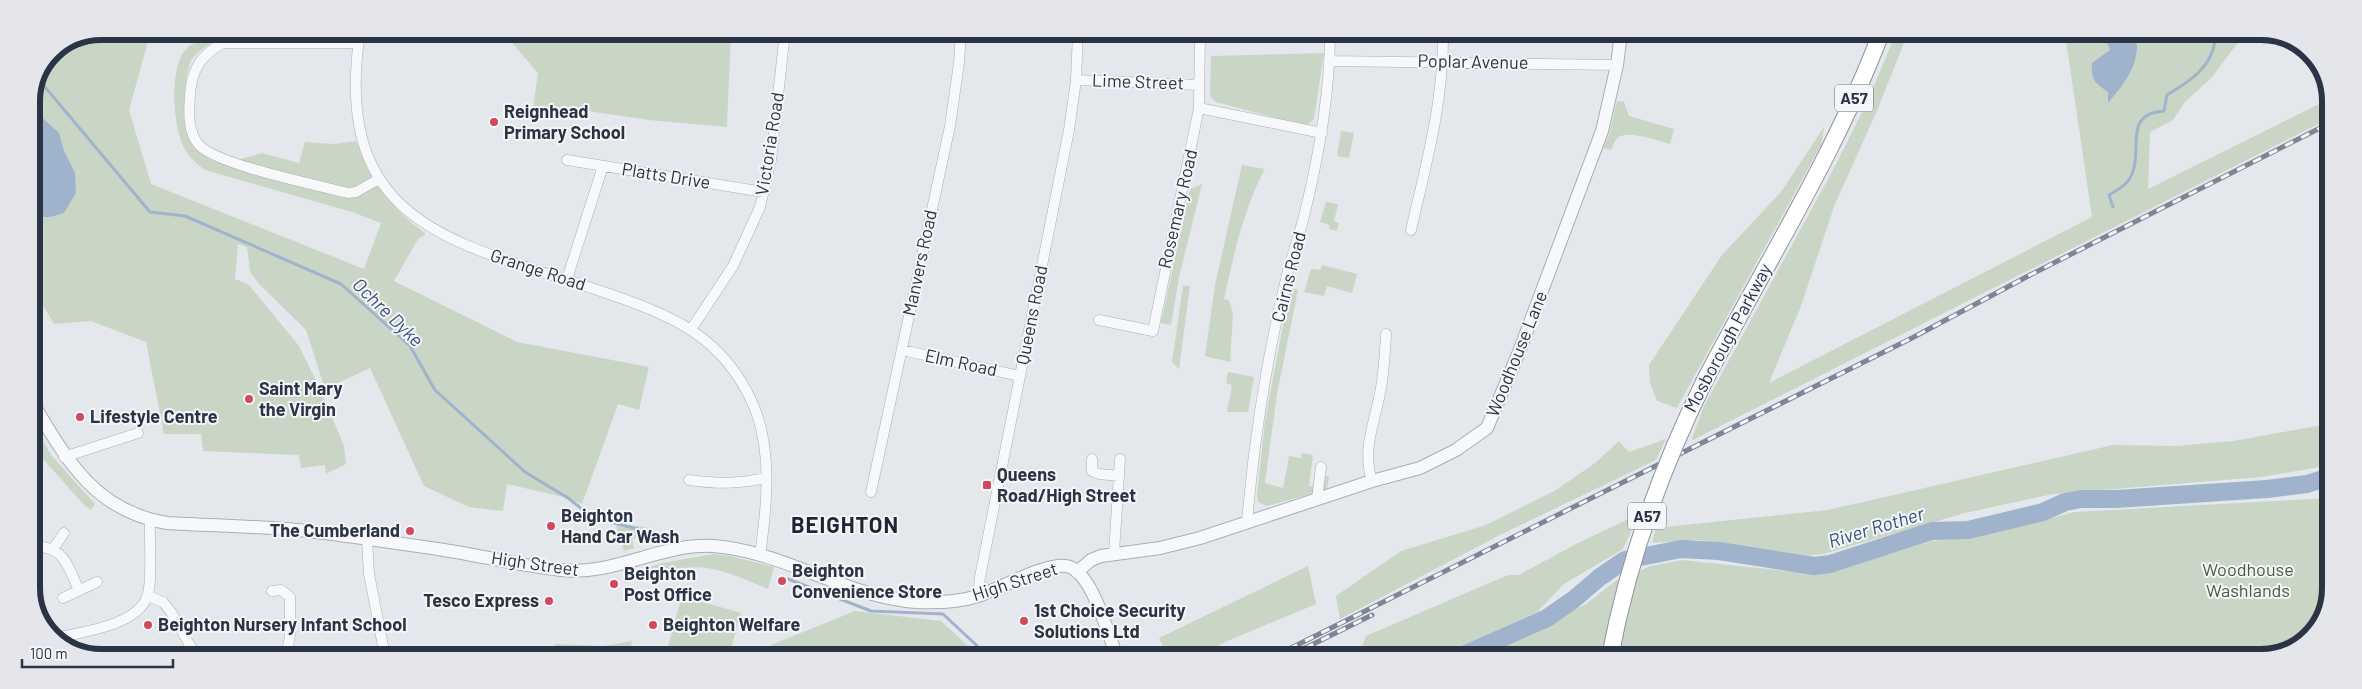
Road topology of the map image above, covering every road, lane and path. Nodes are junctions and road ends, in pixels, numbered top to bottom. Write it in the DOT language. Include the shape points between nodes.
graph roads {
  1 [pos="359,40"];
  2 [pos="784,40"];
  3 [pos="960,40"];
  4 [pos="1078,40"];
  5 [pos="1200,40"];
  6 [pos="1330,40"];
  7 [pos="1443,40"];
  8 [pos="1620,40"];
  9 [pos="1878,40"];
  10 [pos="358,43"];
  11 [pos="1330,61"];
  12 [pos="1444,62"];
  13 [pos="1617,65"];
  14 [pos="1076,80"];
  15 [pos="1199,85"];
  16 [pos="1199,108"];
  17 [pos="1322,133"];
  18 [pos="567,160"];
  19 [pos="603,166"];
  20 [pos="379,179"];
  21 [pos="764,192"];
  22 [pos="1411,230"];
  23 [pos="566,279"];
  24 [pos="1099,320"];
  25 [pos="692,328"];
  26 [pos="1386,334"];
  27 [pos="902,350"];
  28 [pos="1020,376"];
  29 [pos="40,416"];
  30 [pos="138,433"];
  31 [pos="64,457"];
  32 [pos="1092,458"];
  33 [pos="1120,460"];
  34 [pos="1321,466"];
  35 [pos="1119,476"];
  36 [pos="766,478"];
  37 [pos="689,480"];
  38 [pos="1372,481"];
  39 [pos="871,492"];
  40 [pos="1317,499"];
  41 [pos="150,520"];
  42 [pos="1247,522"];
  43 [pos="64,533"];
  44 [pos="367,540"];
  45 [pos="40,547"];
  46 [pos="53,549"];
  47 [pos="1114,553"];
  48 [pos="760,555"];
  49 [pos="1077,572"];
  50 [pos="97,582"];
  51 [pos="78,590"];
  52 [pos="272,591"];
  53 [pos="148,596"];
  54 [pos="978,596"];
  55 [pos="63,598"];
  56 [pos="64,636"];
  57 [pos="192,649"];
  58 [pos="287,649"];
  59 [pos="384,649"];
  60 [pos="1115,649"];
  61 [pos="1612,649"];
  1 -- 10 [label="street, Grange Road"];
  2 -- 21 [label="street, Victoria Road" via="772,151"];
  3 -- 27 [label="street, Manvers Road" via="950,126"];
  4 -- 14 [label="street, Queens Road"];
  5 -- 15 [label="street, Rosemary Road"];
  6 -- 11 [label="street, Cairns Road"];
  7 -- 12 [label="street"];
  8 -- 13 [label="street, Woodhouse Lane"];
  9 -- 61 [label="highway, Mosborough Parkway / A57, bridge" via="1844,120 1704,382 1673,447 1626,584"];
  10 -- 20 [label="street, Grange Road" via="355,108 367,155"];
  10 -- 20 [label="street" via="223,43 205,55 194,72 190,126 200,146 224,160 348,193"];
  11 -- 12 [label="street, Poplar Avenue"];
  11 -- 17 [label="street, Cairns Road"];
  12 -- 13 [label="street, Poplar Avenue"];
  12 -- 22 [label="street" via="1432,140"];
  13 -- 38 [label="street, Woodhouse Lane" via="1602,131 1487,428 1456,450 1420,468"];
  14 -- 15 [label="street, Lime Street"];
  14 -- 28 [label="street, Queens Road"];
  15 -- 16 [label="street, Rosemary Road"];
  16 -- 17 [label="street"];
  16 -- 24 [label="street, Rosemary Road" via="1152,331"];
  17 -- 42 [label="street, Cairns Road" via="1307,204 1285,282 1263,389"];
  18 -- 19 [label="street, Platts Drive"];
  19 -- 21 [label="street, Platts Drive"];
  19 -- 23 [label="street"];
  20 -- 23 [label="street, Grange Road" via="410,214 446,237 487,254"];
  21 -- 25 [label="street, Victoria Road" via="755,220 733,266"];
  23 -- 25 [label="street, Grange Road" via="639,304"];
  25 -- 36 [label="street, Grange Road" via="718,351 752,402 760,429"];
  26 -- 38 [label="street" via="1380,390 1367,451"];
  27 -- 28 [label="street, Elm Road"];
  27 -- 39 [label="street, Manvers Road"];
  28 -- 54 [label="street, Queens Road"];
  29 -- 31 [label="street, High Street"];
  30 -- 31 [label="street"];
  31 -- 41 [label="street, High Street" via="87,484 108,500"];
  32 -- 35 [label="street" via="1092,471"];
  33 -- 35 [label="street"];
  34 -- 40 [label="street"];
  35 -- 47 [label="street"];
  36 -- 37 [label="street" via="738,484"];
  36 -- 48 [label="street, Grange Road"];
  38 -- 40 [label="street, Woodhouse Lane"];
  40 -- 42 [label="street, Woodhouse Lane"];
  41 -- 44 [label="street, High Street" via="316,532"];
  41 -- 53 [label="street"];
  42 -- 47 [label="street, Woodhouse Lane" via="1160,548"];
  43 -- 46 [label="street"];
  44 -- 48 [label="street, High Street" via="561,570 591,571 684,548 713,546"];
  44 -- 59 [label="street" via="369,574"];
  45 -- 46 [label="street"];
  46 -- 51 [label="street" via="65,560"];
  47 -- 49 [label="street, Woodhouse Lane" via="1095,558"];
  48 -- 54 [label="street, High Street" via="884,598 919,602"];
  49 -- 54 [label="street, High Street" via="1068,566 1056,566"];
  49 -- 60 [label="street" via="1090,588"];
  50 -- 51 [label="street"];
  51 -- 55 [label="street"];
  52 -- 58 [label="street" via="281,590 290,597"];
  53 -- 56 [label="street" via="142,608 131,617"];
  53 -- 57 [label="street" via="163,602"];
}
